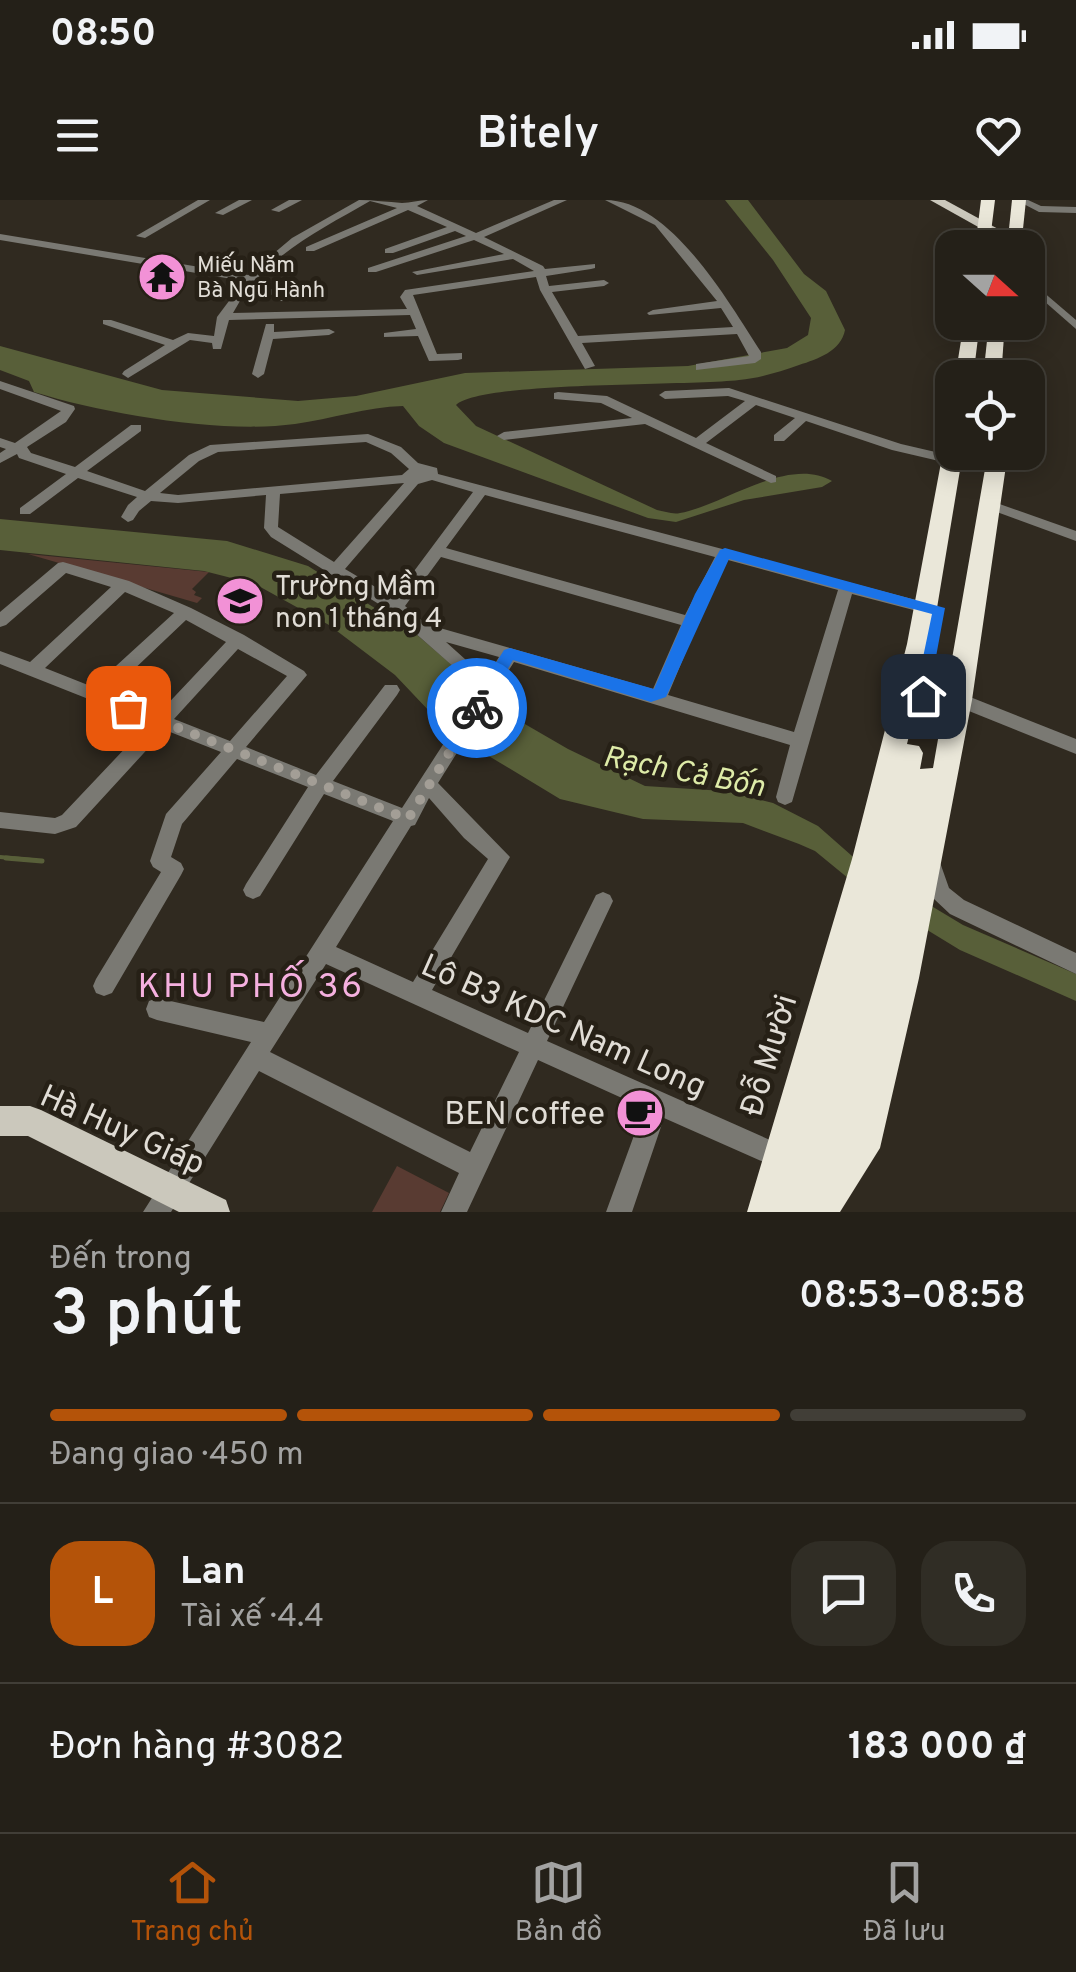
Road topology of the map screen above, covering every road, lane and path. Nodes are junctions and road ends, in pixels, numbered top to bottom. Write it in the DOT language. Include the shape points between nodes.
graph roads {
  1 [pos="182,200"];
  2 [pos="248,200"];
  3 [pos="297,200"];
  4 [pos="366,200"];
  5 [pos="374,200"];
  6 [pos="423,200"];
  7 [pos="562,200"];
  8 [pos="610,200"];
  9 [pos="936,200"];
  10 [pos="199,202"];
  11 [pos="406,207"];
  12 [pos="276,210"];
  13 [pos="1002,210"];
  14 [pos="1076,210"];
  15 [pos="220,214"];
  16 [pos="365,225"];
  17 [pos="456,227"];
  18 [pos="141,236"];
  19 [pos="0,238"];
  20 [pos="472,238"];
  21 [pos="348,245"];
  22 [pos="310,249"];
  23 [pos="390,251"];
  24 [pos="514,256"];
  25 [pos="558,260"];
  26 [pos="591,266"];
  27 [pos="372,270"];
  28 [pos="539,270"];
  29 [pos="417,272"];
  30 [pos="252,279"];
  31 [pos="604,284"];
  32 [pos="545,290"];
  33 [pos="242,291"];
  34 [pos="281,299"];
  35 [pos="1045,299"];
  36 [pos="723,304"];
  37 [pos="1054,306"];
  38 [pos="1076,308"];
  39 [pos="414,311"];
  40 [pos="652,313"];
  41 [pos="273,316"];
  42 [pos="223,317"];
  43 [pos="107,322"];
  44 [pos="1076,326"];
  45 [pos="740,330"];
  46 [pos="330,332"];
  47 [pos="424,332"];
  48 [pos="388,334"];
  49 [pos="267,336"];
  50 [pos="574,340"];
  51 [pos="175,345"];
  52 [pos="458,356"];
  53 [pos="589,366"];
  54 [pos="700,367"];
  55 [pos="128,374"];
  56 [pos="258,374"];
  57 [pos="0,385"];
  58 [pos="665,395"];
  59 [pos="558,396"];
  60 [pos="753,401"];
  61 [pos="804,417"];
  62 [pos="648,420"];
  63 [pos="136,428"];
  64 [pos="504,436"];
  65 [pos="779,438"];
  66 [pos="0,442"];
  67 [pos="698,444"];
  68 [pos="20,450"];
  69 [pos="935,452"];
  70 [pos="0,459"];
  71 [pos="82,469"];
  72 [pos="955,470"];
  73 [pos="981,470"];
  74 [pos="996,470"];
  75 [pos="418,475"];
  76 [pos="770,479"];
  77 [pos="482,489"];
  78 [pos="272,490"];
  79 [pos="155,494"];
  80 [pos="991,505"];
  81 [pos="25,511"];
  82 [pos="128,517"];
  83 [pos="1076,536"];
  84 [pos="438,551"];
  85 [pos="725,553"];
  86 [pos="336,571"];
  87 [pos="123,585"];
  88 [pos="847,586"];
  89 [pos="396,607"];
  90 [pos="933,609"];
  91 [pos="184,612"];
  92 [pos="0,620"];
  93 [pos="692,622"];
  94 [pos="416,627"];
  95 [pos="238,639"];
  96 [pos="510,654"];
  97 [pos="0,657"];
  98 [pos="33,669"];
  99 [pos="392,690"];
  100 [pos="96,695"];
  101 [pos="651,696"];
  102 [pos="484,697"];
  103 [pos="960,700"];
  104 [pos="162,722"];
  105 [pos="800,741"];
  106 [pos="1076,747"];
  107 [pos="234,749"];
  108 [pos="320,784"];
  109 [pos="428,784"];
  110 [pos="785,797"];
  111 [pos="408,819"];
  112 [pos="0,820"];
  113 [pos="901,869"];
  114 [pos="254,890"];
  115 [pos="603,901"];
  116 [pos="879,934"];
  117 [pos="322,952"];
  118 [pos="1076,964"];
  119 [pos="104,986"];
  120 [pos="418,994"];
  121 [pos="156,1009"];
  122 [pos="270,1034"];
  123 [pos="533,1046"];
  124 [pos="256,1057"];
  125 [pos="657,1104"];
  126 [pos="0,1121"];
  127 [pos="475,1168"];
  128 [pos="791,1198"];
  129 [pos="164,1201"];
  130 [pos="214,1212"];
  131 [pos="454,1212"];
  132 [pos="619,1212"];
  1 -- 10 [label="street"];
  2 -- 15 [label="street"];
  3 -- 12 [label="street"];
  4 -- 30 [label="street" via="283,250"];
  5 -- 11 [label="street"];
  6 -- 11 [label="street"];
  7 -- 20 [label="street"];
  8 -- 36 [label="street" via="658,223"];
  9 -- 13 [label="main road"];
  10 -- 18 [label="street"];
  11 -- 16 [label="street"];
  11 -- 17 [label="street"];
  13 -- 14 [label="street"];
  16 -- 21 [label="street" via="380,231"];
  16 -- 22 [label="street"];
  17 -- 20 [label="street"];
  17 -- 23 [label="street"];
  19 -- 30 [label="street"];
  20 -- 24 [label="street"];
  20 -- 27 [label="street"];
  24 -- 28 [label="street"];
  24 -- 29 [label="street"];
  25 -- 28 [label="street"];
  26 -- 28 [label="street"];
  28 -- 32 [label="street"];
  28 -- 39 [label="street" via="410,292"];
  30 -- 33 [label="street"];
  31 -- 32 [label="street"];
  32 -- 50 [label="street"];
  33 -- 34 [label="street" via="281,292"];
  33 -- 42 [label="street"];
  35 -- 37 [label="street"];
  36 -- 40 [label="street"];
  36 -- 45 [label="street"];
  37 -- 38 [label="street"];
  37 -- 44 [label="street"];
  39 -- 41 [label="street"];
  39 -- 47 [label="street"];
  41 -- 42 [label="street"];
  41 -- 49 [label="street"];
  42 -- 51 [label="street" via="217,343 192,336"];
  43 -- 51 [label="street"];
  45 -- 50 [label="street"];
  45 -- 54 [label="street" via="754,359"];
  46 -- 49 [label="street"];
  47 -- 48 [label="street"];
  47 -- 52 [label="street" via="435,359"];
  49 -- 56 [label="street"];
  50 -- 53 [label="street"];
  51 -- 55 [label="street"];
  57 -- 68 [label="street" via="69,409"];
  58 -- 60 [label="street" via="721,392"];
  59 -- 62 [label="street" via="604,399"];
  60 -- 61 [label="street"];
  60 -- 67 [label="street"];
  61 -- 65 [label="street"];
  61 -- 69 [label="street" via="897,448"];
  62 -- 64 [label="street"];
  62 -- 67 [label="street"];
  63 -- 71 [label="street"];
  66 -- 68 [label="street"];
  67 -- 76 [label="street"];
  68 -- 70 [label="street"];
  68 -- 71 [label="street"];
  71 -- 79 [label="street"];
  71 -- 81 [label="street"];
  72 -- 90 [label="highway"];
  73 -- 113 [label="highway" via="950,670"];
  74 -- 80 [label="highway"];
  75 -- 77 [label="street"];
  75 -- 78 [label="street"];
  75 -- 79 [label="street" via="396,450 368,438 214,448"];
  75 -- 86 [label="street"];
  77 -- 84 [label="street"];
  77 -- 85 [label="street"];
  78 -- 79 [label="street" via="196,498"];
  78 -- 86 [label="street" via="271,528"];
  79 -- 82 [label="street"];
  80 -- 83 [label="street"];
  80 -- 103 [label="highway"];
  84 -- 89 [label="street"];
  84 -- 93 [label="street"];
  85 -- 88 [label="street"];
  85 -- 93 [label="street"];
  86 -- 89 [label="street"];
  87 -- 91 [label="street"];
  87 -- 92 [label="street" via="62,567"];
  87 -- 98 [label="street"];
  88 -- 90 [label="street"];
  88 -- 105 [label="street"];
  89 -- 94 [label="street"];
  90 -- 113 [label="highway"];
  91 -- 95 [label="street"];
  91 -- 100 [label="street"];
  93 -- 101 [label="street" via="660,693"];
  94 -- 96 [label="street"];
  94 -- 102 [label="street" via="478,680"];
  95 -- 104 [label="street"];
  95 -- 107 [label="street" via="298,675"];
  96 -- 101 [label="street"];
  96 -- 102 [label="street"];
  97 -- 98 [label="street"];
  98 -- 100 [label="street"];
  99 -- 108 [label="street"];
  100 -- 104 [label="street"];
  101 -- 105 [label="street"];
  102 -- 109 [label="street"];
  103 -- 106 [label="street"];
  103 -- 113 [label="highway"];
  104 -- 107 [label="street"];
  104 -- 112 [label="street" via="69,821 55,826"];
  105 -- 110 [label="street"];
  107 -- 108 [label="street"];
  107 -- 119 [label="street" via="173,820 160,861 174,869"];
  108 -- 111 [label="street"];
  108 -- 114 [label="street"];
  109 -- 111 [label="street"];
  109 -- 120 [label="street" via="500,857"];
  111 -- 117 [label="street"];
  113 -- 116 [label="highway"];
  113 -- 116 [label="highway"];
  113 -- 118 [label="street" via="957,907"];
  115 -- 123 [label="street"];
  116 -- 128 [label="highway, Đỗ Mười"];
  116 -- 128 [label="highway" via="862,1148"];
  117 -- 120 [label="street, Lô B3 KDC Nam Long"];
  117 -- 122 [label="street"];
  120 -- 123 [label="street, Lô B3 KDC Nam Long"];
  121 -- 122 [label="street"];
  122 -- 124 [label="street"];
  123 -- 125 [label="street, Lô B3 KDC Nam Long"];
  123 -- 127 [label="street"];
  124 -- 127 [label="street"];
  124 -- 129 [label="street"];
  125 -- 128 [label="street, Lô B3 KDC Nam Long"];
  125 -- 132 [label="street"];
  126 -- 129 [label="main road, Hà Huy Giáp" via="30,1121"];
  127 -- 131 [label="street"];
  129 -- 130 [label="main road, Hà Huy Giáp"];
}
